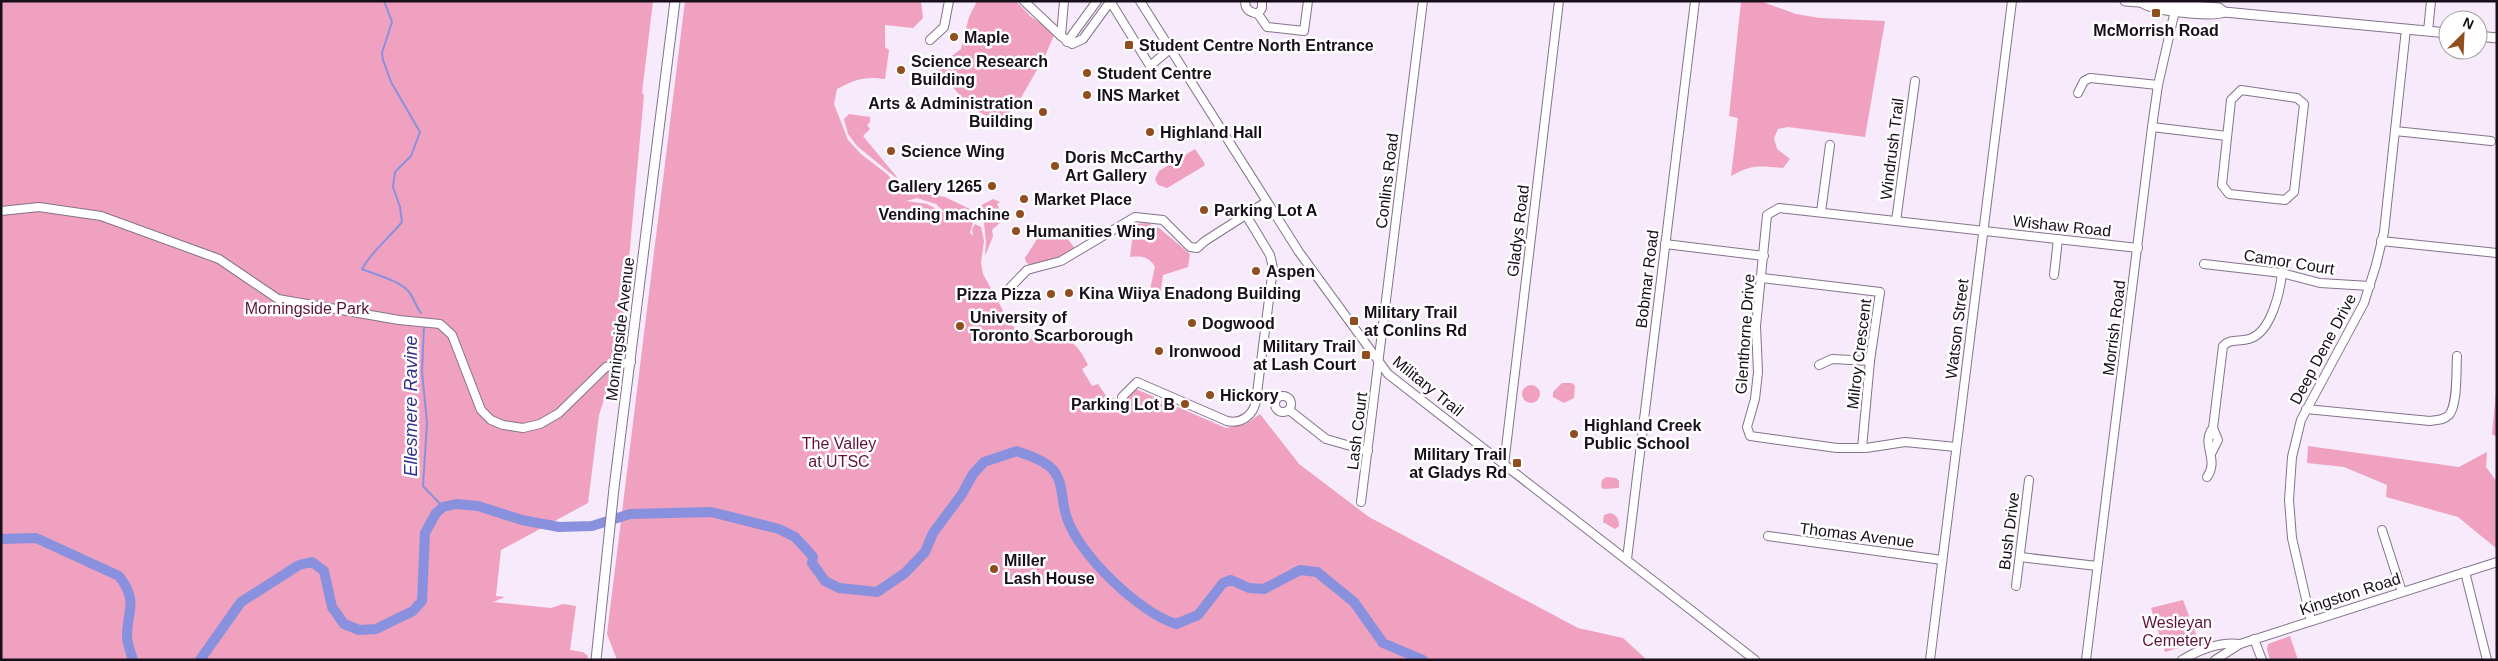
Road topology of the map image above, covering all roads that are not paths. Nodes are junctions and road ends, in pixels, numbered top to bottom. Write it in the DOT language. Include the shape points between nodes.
graph roads {
  1 [pos="675,1"];
  2 [pos="949,1"];
  3 [pos="1024,1"];
  4 [pos="1064,1"];
  5 [pos="1097,1"];
  6 [pos="1140,1"];
  7 [pos="1245,1"];
  8 [pos="1262,1"];
  9 [pos="1308,1"];
  10 [pos="1423,1"];
  11 [pos="1559,1"];
  12 [pos="1695,1"];
  13 [pos="2012,1"];
  14 [pos="2125,1"];
  15 [pos="2432,1"];
  16 [pos="1110,2"];
  17 [pos="2176,5"];
  18 [pos="1258,14"];
  19 [pos="2406,29"];
  20 [pos="2428,32"];
  21 [pos="2438,32"];
  22 [pos="1064,39"];
  23 [pos="930,40"];
  24 [pos="1170,49"];
  25 [pos="1915,81"];
  26 [pos="2158,85"];
  27 [pos="2078,93"];
  28 [pos="2152,127"];
  29 [pos="2395,131"];
  30 [pos="2228,136"];
  31 [pos="2491,141"];
  32 [pos="1830,145"];
  33 [pos="1266,202"];
  34 [pos="1,211"];
  35 [pos="1821,212"];
  36 [pos="1246,215"];
  37 [pos="1896,221"];
  38 [pos="1983,232"];
  39 [pos="2058,240"];
  40 [pos="2381,241"];
  41 [pos="1665,244"];
  42 [pos="2138,248"];
  43 [pos="2497,253"];
  44 [pos="1764,256"];
  45 [pos="2204,264"];
  46 [pos="2282,273"];
  47 [pos="2054,276"];
  48 [pos="1762,278"];
  49 [pos="2370,286"];
  50 [pos="1005,293"];
  51 [pos="2457,356"];
  52 [pos="1870,361"];
  53 [pos="631,362"];
  54 [pos="1378,364"];
  55 [pos="1819,365"];
  56 [pos="1122,397"];
  57 [pos="2306,409"];
  58 [pos="1289,410"];
  59 [pos="1956,447"];
  60 [pos="1862,448"];
  61 [pos="1368,451"];
  62 [pos="1504,464"];
  63 [pos="2207,477"];
  64 [pos="2029,480"];
  65 [pos="1361,502"];
  66 [pos="2382,530"];
  67 [pos="1768,536"];
  68 [pos="2020,557"];
  69 [pos="1626,559"];
  70 [pos="1942,560"];
  71 [pos="2497,562"];
  72 [pos="2097,566"];
  73 [pos="2465,572"];
  74 [pos="2016,586"];
  75 [pos="2402,592"];
  76 [pos="2311,621"];
  77 [pos="2254,639"];
  78 [pos="2240,644"];
  79 [pos="2190,655"];
  80 [pos="596,660"];
  81 [pos="1755,660"];
  82 [pos="1930,660"];
  83 [pos="2086,660"];
  84 [pos="2182,660"];
  85 [pos="2203,660"];
  86 [pos="2215,660"];
  87 [pos="2262,660"];
  88 [pos="2486,660"];
  1 -- 53 [label="main road, Morningside Avenue"];
  2 -- 23 [label="street" via="944,27"];
  3 -- 22 [label="street"];
  4 -- 22 [label="street"];
  5 -- 22 [label="street"];
  6 -- 24 [label="street, Military Trail"];
  7 -- 18 [label="street" via="1249,12"];
  8 -- 18 [label="street"];
  9 -- 18 [label="street" via="1304,31 1267,28"];
  10 -- 54 [label="street, Conlins Road"];
  11 -- 62 [label="street, Gladys Road"];
  12 -- 41 [label="street, Bobmar Road"];
  13 -- 38 [label="street, Watson Street"];
  14 -- 17 [label="main road" via="2143,3 2148,8"];
  15 -- 20 [label="street"];
  16 -- 22 [label="street" via="1080,42 1076,44"];
  16 -- 24 [label="street" via="1150,66"];
  17 -- 19 [label="main road" via="2218,14"];
  17 -- 26 [label="street, Morrish Road"];
  19 -- 20 [label="main road"];
  19 -- 29 [label="street, Deep Dene Drive"];
  20 -- 21 [label="main road"];
  24 -- 33 [label="street, Military Trail"];
  25 -- 37 [label="street, Windrush Trail"];
  26 -- 27 [label="street" via="2090,78 2084,81"];
  26 -- 28 [label="street, Morrish Road"];
  28 -- 30 [label="street"];
  28 -- 42 [label="street, Morrish Road"];
  29 -- 31 [label="street"];
  29 -- 40 [label="street, Deep Dene Drive"];
  30 -- 30 [label="street" via="2222,185 2229,194 2285,200 2292,196 2305,112 2302,100 2241,90 2231,100"];
  32 -- 35 [label="street"];
  33 -- 36 [label="street"];
  33 -- 54 [label="street, Military Trail"];
  34 -- 53 [label="street" via="39,207 101,216 219,259 276,299 440,324 452,335 481,410 488,418 503,425 523,428 540,424 559,413 606,367"];
  35 -- 37 [label="street, Glenthorne Drive"];
  35 -- 44 [label="street, Glenthorne Drive" via="1779,208 1769,213"];
  36 -- 50 [label="street" via="1204,243 1190,247 1162,220 1135,217 1061,261 1027,270"];
  36 -- 56 [label="street" via="1273,268 1254,410 1244,419 1229,421 1137,382"];
  37 -- 38 [label="street, Glenthorne Drive"];
  38 -- 39 [label="street, Wishaw Road"];
  38 -- 59 [label="street, Watson Street"];
  39 -- 42 [label="street, Wishaw Road"];
  39 -- 47 [label="street"];
  40 -- 43 [label="street"];
  40 -- 49 [label="street, Deep Dene Drive"];
  41 -- 44 [label="street"];
  41 -- 69 [label="street, Bobmar Road"];
  42 -- 72 [label="street, Morrish Road"];
  44 -- 48 [label="street, Glenthorne Drive"];
  45 -- 46 [label="street, Camor Court"];
  46 -- 49 [label="street, Camor Court" via="2318,283"];
  46 -- 63 [label="street" via="2277,303 2261,332 2249,339 2229,341 2223,346 2213,428 2207,443 2213,465"];
  48 -- 52 [label="street, Milroy Crescent" via="1880,292"];
  48 -- 60 [label="street, Glenthorne Drive" via="1756,326 1758,372 1747,427 1750,436 1837,448"];
  49 -- 57 [label="street, Deep Dene Drive" via="2364,304"];
  51 -- 57 [label="street" via="2451,410 2440,420"];
  52 -- 55 [label="street" via="1832,359"];
  52 -- 60 [label="street, Milroy Crescent"];
  53 -- 80 [label="main road, Morningside Avenue"];
  54 -- 61 [label="street, Lash Court"];
  54 -- 62 [label="street, Military Trail"];
  57 -- 76 [label="street, Deep Dene Drive" via="2296,436 2289,500 2292,538"];
  58 -- 61 [label="street" via="1326,439"];
  59 -- 60 [label="street, Glenthorne Drive" via="1905,442"];
  59 -- 70 [label="street, Watson Street"];
  61 -- 65 [label="street, Lash Court"];
  62 -- 69 [label="street, Military Trail"];
  64 -- 68 [label="street, Bush Drive"];
  66 -- 75 [label="street"];
  67 -- 70 [label="street, Thomas Avenue"];
  68 -- 72 [label="street"];
  68 -- 74 [label="street, Bush Drive"];
  69 -- 81 [label="street, Military Trail"];
  70 -- 82 [label="street, Watson Street"];
  71 -- 73 [label="street, Kingston Road"];
  72 -- 83 [label="street, Morrish Road"];
  73 -- 75 [label="street, Kingston Road"];
  73 -- 88 [label="street"];
  75 -- 76 [label="street, Kingston Road"];
  76 -- 77 [label="street, Kingston Road"];
  77 -- 78 [label="street, Kingston Road"];
  77 -- 87 [label="street"];
  78 -- 79 [label="street" via="2222,644"];
  78 -- 86 [label="street, Kingston Road"];
  79 -- 84 [label="street"];
  79 -- 85 [label="street"];
}
